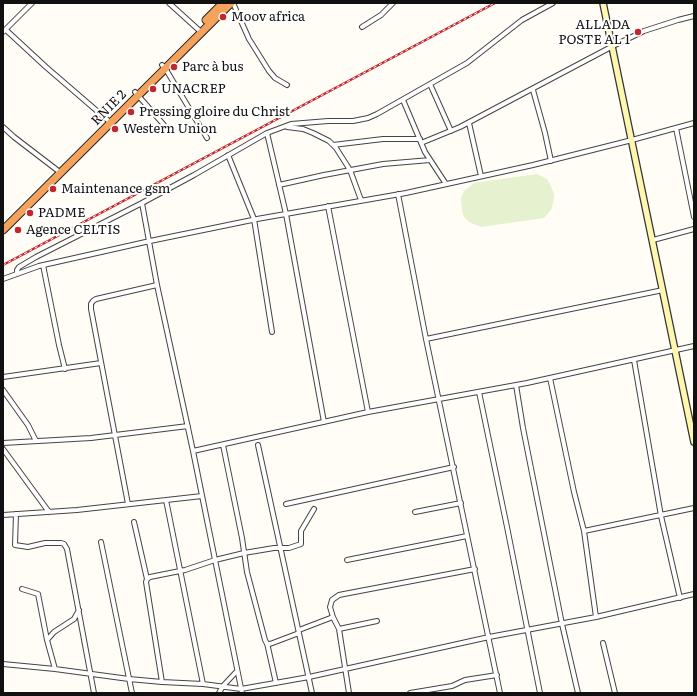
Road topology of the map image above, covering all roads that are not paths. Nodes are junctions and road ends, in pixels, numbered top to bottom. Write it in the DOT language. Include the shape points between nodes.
graph roads {
  1 [pos="32,3"];
  2 [pos="169,3"];
  3 [pos="223,3"];
  4 [pos="232,3"];
  5 [pos="393,3"];
  6 [pos="553,3"];
  7 [pos="603,3"];
  8 [pos="694,16"];
  9 [pos="362,28"];
  10 [pos="4,31"];
  11 [pos="199,31"];
  12 [pos="613,46"];
  13 [pos="164,66"];
  14 [pos="430,84"];
  15 [pos="287,85"];
  16 [pos="533,90"];
  17 [pos="137,94"];
  18 [pos="403,100"];
  19 [pos="109,121"];
  20 [pos="694,122"];
  21 [pos="469,123"];
  22 [pos="164,125"];
  23 [pos="3,126"];
  24 [pos="283,126"];
  25 [pos="676,128"];
  26 [pos="451,131"];
  27 [pos="267,133"];
  28 [pos="207,138"];
  29 [pos="632,140"];
  30 [pos="421,141"];
  31 [pos="333,145"];
  32 [pos="228,155"];
  33 [pos="430,160"];
  34 [pos="551,161"];
  35 [pos="350,170"];
  36 [pos="59,172"];
  37 [pos="481,176"];
  38 [pos="446,184"];
  39 [pos="279,185"];
  40 [pos="398,194"];
  41 [pos="361,200"];
  42 [pos="142,203"];
  43 [pos="328,206"];
  44 [pos="286,214"];
  45 [pos="694,218"];
  46 [pos="254,220"];
  47 [pos="3,224"];
  48 [pos="694,229"];
  49 [pos="3,230"];
  50 [pos="653,240"];
  51 [pos="150,241"];
  52 [pos="43,265"];
  53 [pos="17,274"];
  54 [pos="3,279"];
  55 [pos="158,285"];
  56 [pos="663,290"];
  57 [pos="272,332"];
  58 [pos="426,339"];
  59 [pos="694,346"];
  60 [pos="675,351"];
  61 [pos="634,360"];
  62 [pos="101,363"];
  63 [pos="65,369"];
  64 [pos="3,377"];
  65 [pos="550,378"];
  66 [pos="516,385"];
  67 [pos="3,390"];
  68 [pos="479,392"];
  69 [pos="439,399"];
  70 [pos="368,412"];
  71 [pos="324,422"];
  72 [pos="188,426"];
  73 [pos="115,435"];
  74 [pos="36,441"];
  75 [pos="694,442"];
  76 [pos="3,443"];
  77 [pos="223,445"];
  78 [pos="258,445"];
  79 [pos="3,449"];
  80 [pos="193,451"];
  81 [pos="454,467"];
  82 [pos="202,496"];
  83 [pos="166,500"];
  84 [pos="461,503"];
  85 [pos="128,504"];
  86 [pos="286,504"];
  87 [pos="694,508"];
  88 [pos="314,509"];
  89 [pos="49,512"];
  90 [pos="415,512"];
  91 [pos="16,514"];
  92 [pos="3,515"];
  93 [pos="661,516"];
  94 [pos="134,522"];
  95 [pos="584,531"];
  96 [pos="467,536"];
  97 [pos="101,542"];
  98 [pos="281,548"];
  99 [pos="244,553"];
  100 [pos="215,560"];
  101 [pos="347,560"];
  102 [pos="475,568"];
  103 [pos="181,571"];
  104 [pos="148,579"];
  105 [pos="22,589"];
  106 [pos="694,594"];
  107 [pos="680,598"];
  108 [pos="79,610"];
  109 [pos="333,617"];
  110 [pos="596,617"];
  111 [pos="377,621"];
  112 [pos="562,624"];
  113 [pos="339,628"];
  114 [pos="299,631"];
  115 [pos="527,631"];
  116 [pos="489,637"];
  117 [pos="47,640"];
  118 [pos="267,643"];
  119 [pos="603,643"];
  120 [pos="3,664"];
  121 [pos="55,669"];
  122 [pos="344,669"];
  123 [pos="237,671"];
  124 [pos="90,674"];
  125 [pos="497,675"];
  126 [pos="309,677"];
  127 [pos="129,679"];
  128 [pos="162,682"];
  129 [pos="276,682"];
  130 [pos="203,684"];
  131 [pos="224,686"];
  132 [pos="241,691"];
  133 [pos="94,693"];
  134 [pos="132,693"];
  135 [pos="219,693"];
  136 [pos="312,693"];
  137 [pos="349,693"];
  138 [pos="410,693"];
  139 [pos="500,693"];
  140 [pos="540,693"];
  141 [pos="578,693"];
  142 [pos="615,693"];
  1 -- 10 [label="street"];
  2 -- 11 [label="street"];
  3 -- 11 [label="highway, RNIE 2 / RNIE 2"];
  4 -- 11 [label="highway, RNIE 2 / RNIE 2"];
  4 -- 15 [label="street" via="269,71"];
  5 -- 9 [label="street" via="381,16"];
  6 -- 14 [label="street" via="522,20 471,60"];
  7 -- 12 [label="main road"];
  8 -- 12 [label="street" via="652,28"];
  10 -- 19 [label="street"];
  11 -- 13 [label="highway, RNIE 2 / RNIE 2"];
  12 -- 16 [label="street"];
  12 -- 29 [label="main road"];
  13 -- 17 [label="highway, RNIE 2 / RNIE 2"];
  13 -- 28 [label="street"];
  14 -- 18 [label="street"];
  14 -- 26 [label="street"];
  16 -- 21 [label="street"];
  16 -- 34 [label="street"];
  17 -- 19 [label="highway, RNIE 2 / RNIE 2"];
  17 -- 22 [label="street"];
  18 -- 24 [label="street" via="378,114 360,120"];
  18 -- 30 [label="street"];
  19 -- 36 [label="highway, RNIE 2 / RNIE 2"];
  20 -- 25 [label="street"];
  21 -- 26 [label="street"];
  21 -- 37 [label="street"];
  23 -- 36 [label="street"];
  24 -- 27 [label="street"];
  24 -- 31 [label="street" via="303,129"];
  25 -- 29 [label="street"];
  25 -- 45 [label="street"];
  26 -- 30 [label="street"];
  27 -- 32 [label="street"];
  27 -- 39 [label="street"];
  29 -- 34 [label="street"];
  29 -- 50 [label="main road"];
  30 -- 31 [label="street" via="383,139"];
  30 -- 33 [label="street"];
  31 -- 35 [label="street"];
  32 -- 42 [label="street"];
  32 -- 46 [label="street"];
  33 -- 35 [label="street"];
  33 -- 38 [label="street"];
  34 -- 37 [label="street"];
  35 -- 39 [label="street"];
  35 -- 41 [label="street"];
  36 -- 47 [label="highway, RNIE 2 / RNIE 2"];
  36 -- 49 [label="highway, RNIE 2 / RNIE 2"];
  37 -- 38 [label="street"];
  38 -- 40 [label="street"];
  39 -- 44 [label="street"];
  40 -- 41 [label="street"];
  40 -- 58 [label="street"];
  41 -- 43 [label="street"];
  42 -- 51 [label="street"];
  42 -- 53 [label="street" via="36,257 20,267"];
  43 -- 44 [label="street"];
  43 -- 70 [label="street"];
  44 -- 46 [label="street"];
  44 -- 71 [label="street"];
  46 -- 51 [label="street"];
  46 -- 57 [label="street"];
  48 -- 50 [label="street"];
  50 -- 56 [label="main road"];
  51 -- 52 [label="street"];
  51 -- 55 [label="street"];
  52 -- 53 [label="street"];
  52 -- 63 [label="street"];
  53 -- 54 [label="street"];
  55 -- 62 [label="street" via="92,301 90,309"];
  55 -- 72 [label="street"];
  56 -- 58 [label="street"];
  56 -- 60 [label="main road"];
  58 -- 69 [label="street"];
  59 -- 60 [label="street"];
  60 -- 61 [label="street"];
  60 -- 75 [label="main road"];
  61 -- 65 [label="street"];
  61 -- 93 [label="street"];
  62 -- 63 [label="street"];
  62 -- 73 [label="street"];
  63 -- 64 [label="street"];
  65 -- 66 [label="street"];
  65 -- 95 [label="street"];
  66 -- 68 [label="street"];
  66 -- 112 [label="street"];
  67 -- 74 [label="street"];
  68 -- 69 [label="street"];
  68 -- 115 [label="street"];
  69 -- 70 [label="street"];
  69 -- 81 [label="street"];
  70 -- 71 [label="street"];
  71 -- 77 [label="street"];
  72 -- 73 [label="street"];
  72 -- 80 [label="street"];
  73 -- 74 [label="street"];
  73 -- 85 [label="street"];
  74 -- 76 [label="street"];
  77 -- 80 [label="street"];
  77 -- 99 [label="street"];
  78 -- 98 [label="street"];
  79 -- 89 [label="street"];
  80 -- 82 [label="street"];
  81 -- 84 [label="street"];
  81 -- 86 [label="street"];
  82 -- 83 [label="street"];
  82 -- 100 [label="street"];
  83 -- 85 [label="street"];
  83 -- 103 [label="street"];
  84 -- 90 [label="street"];
  84 -- 96 [label="street"];
  85 -- 89 [label="street"];
  87 -- 93 [label="street"];
  88 -- 98 [label="street" via="301,531 301,544"];
  89 -- 91 [label="street"];
  91 -- 92 [label="street"];
  91 -- 108 [label="street" via="15,544 28,547 45,543 64,544"];
  93 -- 95 [label="street"];
  93 -- 107 [label="street"];
  94 -- 104 [label="street"];
  95 -- 110 [label="street"];
  96 -- 101 [label="street"];
  96 -- 102 [label="street"];
  97 -- 127 [label="street"];
  98 -- 99 [label="street"];
  98 -- 114 [label="street"];
  99 -- 100 [label="street"];
  99 -- 118 [label="street"];
  100 -- 103 [label="street"];
  100 -- 123 [label="street"];
  102 -- 109 [label="street" via="339,595 332,600 330,607"];
  102 -- 116 [label="street"];
  103 -- 104 [label="street"];
  103 -- 130 [label="street"];
  104 -- 128 [label="street" via="146,582"];
  105 -- 117 [label="street" via="38,594"];
  106 -- 107 [label="street"];
  107 -- 110 [label="street"];
  108 -- 117 [label="street" via="74,619 54,632"];
  108 -- 124 [label="street"];
  109 -- 113 [label="street"];
  109 -- 114 [label="street"];
  110 -- 112 [label="street"];
  111 -- 113 [label="street"];
  112 -- 115 [label="street"];
  112 -- 141 [label="street"];
  113 -- 122 [label="street"];
  114 -- 118 [label="street"];
  114 -- 126 [label="street"];
  115 -- 116 [label="street"];
  115 -- 140 [label="street"];
  116 -- 122 [label="street"];
  116 -- 125 [label="street"];
  117 -- 121 [label="street"];
  118 -- 129 [label="street"];
  119 -- 142 [label="street"];
  120 -- 121 [label="street"];
  121 -- 124 [label="street"];
  122 -- 126 [label="street"];
  122 -- 137 [label="street"];
  123 -- 131 [label="street"];
  123 -- 132 [label="street"];
  124 -- 127 [label="street"];
  124 -- 133 [label="street"];
  125 -- 138 [label="street"];
  125 -- 139 [label="street"];
  126 -- 129 [label="street"];
  126 -- 136 [label="street"];
  127 -- 128 [label="street"];
  127 -- 134 [label="street"];
  128 -- 130 [label="street"];
  129 -- 132 [label="street"];
  130 -- 131 [label="street"];
  131 -- 132 [label="street"];
  131 -- 135 [label="street"];
}
